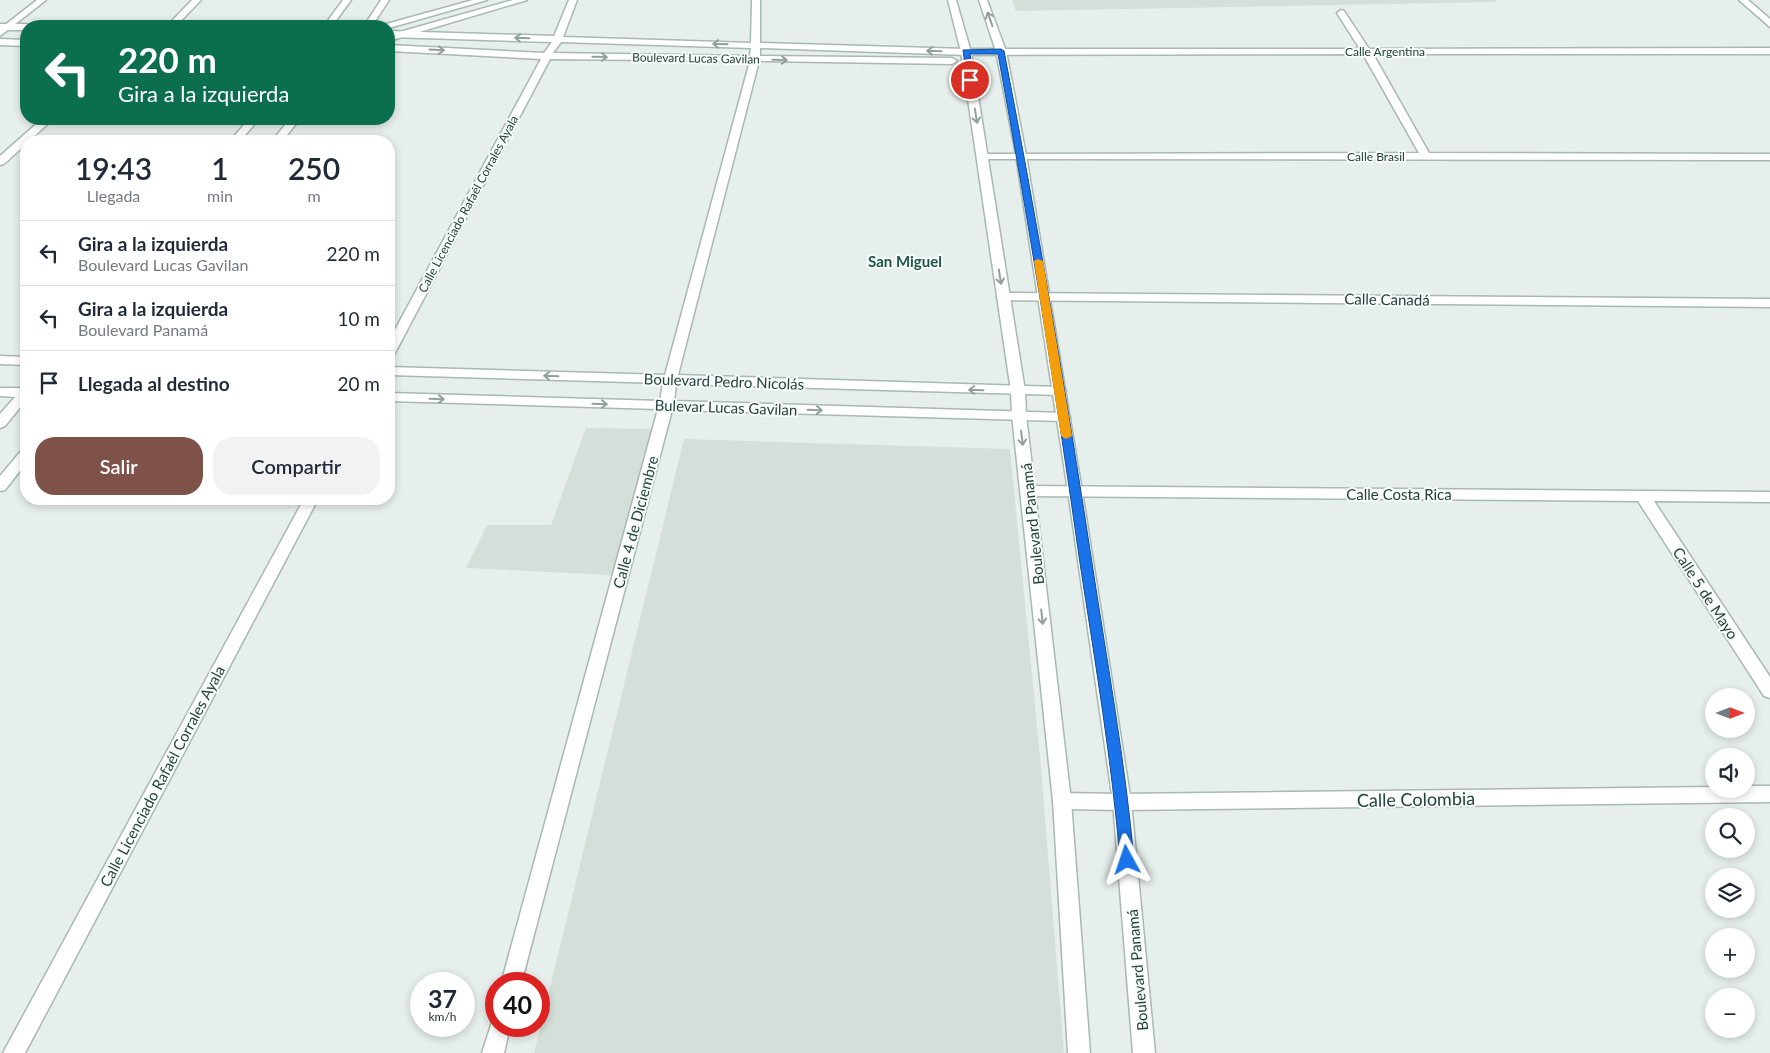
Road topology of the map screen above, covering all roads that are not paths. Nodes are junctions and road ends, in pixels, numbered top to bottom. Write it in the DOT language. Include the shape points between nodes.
graph roads {
  1 [pos="42,0"];
  2 [pos="197,0"];
  3 [pos="347,0"];
  4 [pos="385,0"];
  5 [pos="483,0"];
  6 [pos="522,0"];
  7 [pos="573,0"];
  8 [pos="756,0"];
  9 [pos="952,0"];
  10 [pos="984,0"];
  11 [pos="1742,0"];
  12 [pos="1341,13"];
  13 [pos="177,20"];
  14 [pos="332,20"];
  15 [pos="372,20"];
  16 [pos="395,23"];
  17 [pos="1770,24"];
  18 [pos="4,27"];
  19 [pos="20,27"];
  20 [pos="0,33"];
  21 [pos="395,34"];
  22 [pos="401,35"];
  23 [pos="395,36"];
  24 [pos="558,39"];
  25 [pos="0,42"];
  26 [pos="20,43"];
  27 [pos="756,46"];
  28 [pos="395,48"];
  29 [pos="1366,51"];
  30 [pos="1770,51"];
  31 [pos="547,56"];
  32 [pos="1002,56"];
  33 [pos="967,57"];
  34 [pos="755,59"];
  35 [pos="41,125"];
  36 [pos="249,125"];
  37 [pos="290,125"];
  38 [pos="30,135"];
  39 [pos="240,135"];
  40 [pos="282,135"];
  41 [pos="20,144"];
  42 [pos="1021,155"];
  43 [pos="982,156"];
  44 [pos="1426,157"];
  45 [pos="1770,158"];
  46 [pos="0,162"];
  47 [pos="1044,296"];
  48 [pos="1004,297"];
  49 [pos="1770,304"];
  50 [pos="395,342"];
  51 [pos="0,360"];
  52 [pos="20,361"];
  53 [pos="395,371"];
  54 [pos="670,380"];
  55 [pos="1018,391"];
  56 [pos="1059,391"];
  57 [pos="0,392"];
  58 [pos="20,393"];
  59 [pos="395,397"];
  60 [pos="20,400"];
  61 [pos="666,406"];
  62 [pos="1019,415"];
  63 [pos="1063,417"];
  64 [pos="0,423"];
  65 [pos="20,461"];
  66 [pos="0,486"];
  67 [pos="1028,491"];
  68 [pos="1076,491"];
  69 [pos="1642,496"];
  70 [pos="1770,497"];
  71 [pos="308,505"];
  72 [pos="1770,692"];
  73 [pos="1770,794"];
  74 [pos="1062,801"];
  75 [pos="1122,802"];
  76 [pos="514,972"];
  77 [pos="497,1037"];
  78 [pos="14,1053"];
  79 [pos="493,1053"];
  80 [pos="1079,1053"];
  81 [pos="1144,1053"];
  1 -- 18 [label="street"];
  2 -- 13 [label="street"];
  3 -- 14 [label="street"];
  4 -- 15 [label="street"];
  5 -- 16 [label="street"];
  6 -- 22 [label="street"];
  7 -- 24 [label="street"];
  8 -- 27 [label="street"];
  9 -- 33 [label="street, Boulevard Panamá"];
  32 -- 10 [label="street, Boulevard Panamá, one-way"];
  11 -- 17 [label="street"];
  12 -- 29 [label="street"];
  18 -- 19 [label="street"];
  18 -- 20 [label="street"];
  21 -- 22 [label="street, Boulevard Lucas Gavilan"];
  22 -- 23 [label="street"];
  24 -- 22 [label="street, Boulevard Lucas Gavilan, one-way"];
  27 -- 24 [label="street, Boulevard Lucas Gavilan, one-way"];
  24 -- 31 [label="street, Calle Licenciado Rafaél Corrales Ayala"];
  25 -- 26 [label="street"];
  33 -- 27 [label="street, Boulevard Lucas Gavilan, one-way"];
  27 -- 34 [label="street, Calle 4 de Diciembre"];
  28 -- 31 [label="street, Boulevard Lucas Gavilan, one-way"];
  29 -- 30 [label="street, Calle Argentina"];
  29 -- 32 [label="street, Calle Argentina"];
  29 -- 44 [label="street"];
  31 -- 34 [label="street, Boulevard Lucas Gavilan, one-way"];
  31 -- 50 [label="street, Calle Licenciado Rafaél Corrales Ayala"];
  32 -- 33 [label="street, Boulevard Lucas Gavilan"];
  32 -- 42 [label="street, Boulevard Panamá"];
  34 -- 33 [label="street, Boulevard Lucas Gavilan, one-way"];
  33 -- 43 [label="street, Boulevard Panamá, one-way"];
  34 -- 54 [label="street, Calle 4 de Diciembre"];
  35 -- 38 [label="street"];
  36 -- 39 [label="street"];
  37 -- 40 [label="street"];
  41 -- 46 [label="street"];
  42 -- 43 [label="street, Calle Brasil"];
  42 -- 44 [label="street, Calle Brasil"];
  42 -- 47 [label="street, Boulevard Panamá"];
  43 -- 48 [label="street, Boulevard Panamá, one-way"];
  44 -- 45 [label="street, Calle Brasil"];
  47 -- 48 [label="street, Calle Canadá"];
  47 -- 49 [label="street, Calle Canadá"];
  47 -- 56 [label="street, Boulevard Panamá"];
  48 -- 55 [label="street, Boulevard Panamá"];
  51 -- 52 [label="street"];
  54 -- 53 [label="street, Boulevard Pedro Nicolás, one-way"];
  55 -- 54 [label="street, Boulevard Pedro Nicolás, one-way"];
  54 -- 61 [label="street, Calle 4 de Diciembre"];
  55 -- 56 [label="street, Boulevard Pedro Nicolás"];
  55 -- 62 [label="street, Boulevard Panamá"];
  56 -- 63 [label="street, Boulevard Panamá"];
  57 -- 58 [label="street"];
  59 -- 61 [label="street, Bulevar Lucas Gavilan, one-way"];
  60 -- 64 [label="street"];
  61 -- 62 [label="street, Bulevar Lucas Gavilan, one-way"];
  61 -- 76 [label="street, Calle 4 de Diciembre"];
  62 -- 63 [label="street, Bulevar Lucas Gavilan"];
  62 -- 67 [label="street, Boulevard Panamá, one-way"];
  63 -- 68 [label="street, Boulevard Panamá"];
  65 -- 66 [label="street"];
  67 -- 68 [label="street, Calle Costa Rica"];
  67 -- 74 [label="street, Boulevard Panamá, one-way"];
  68 -- 69 [label="street, Calle Costa Rica"];
  68 -- 75 [label="street, Boulevard Panamá"];
  69 -- 70 [label="street, Calle Costa Rica"];
  69 -- 72 [label="street, Calle 5 de Mayo"];
  71 -- 78 [label="street, Calle Licenciado Rafaél Corrales Ayala"];
  73 -- 75 [label="street, Calle Colombia"];
  74 -- 75 [label="street, Calle Colombia"];
  74 -- 80 [label="street, Boulevard Panamá"];
  75 -- 81 [label="street, Boulevard Panamá"];
  77 -- 79 [label="street"];
}
